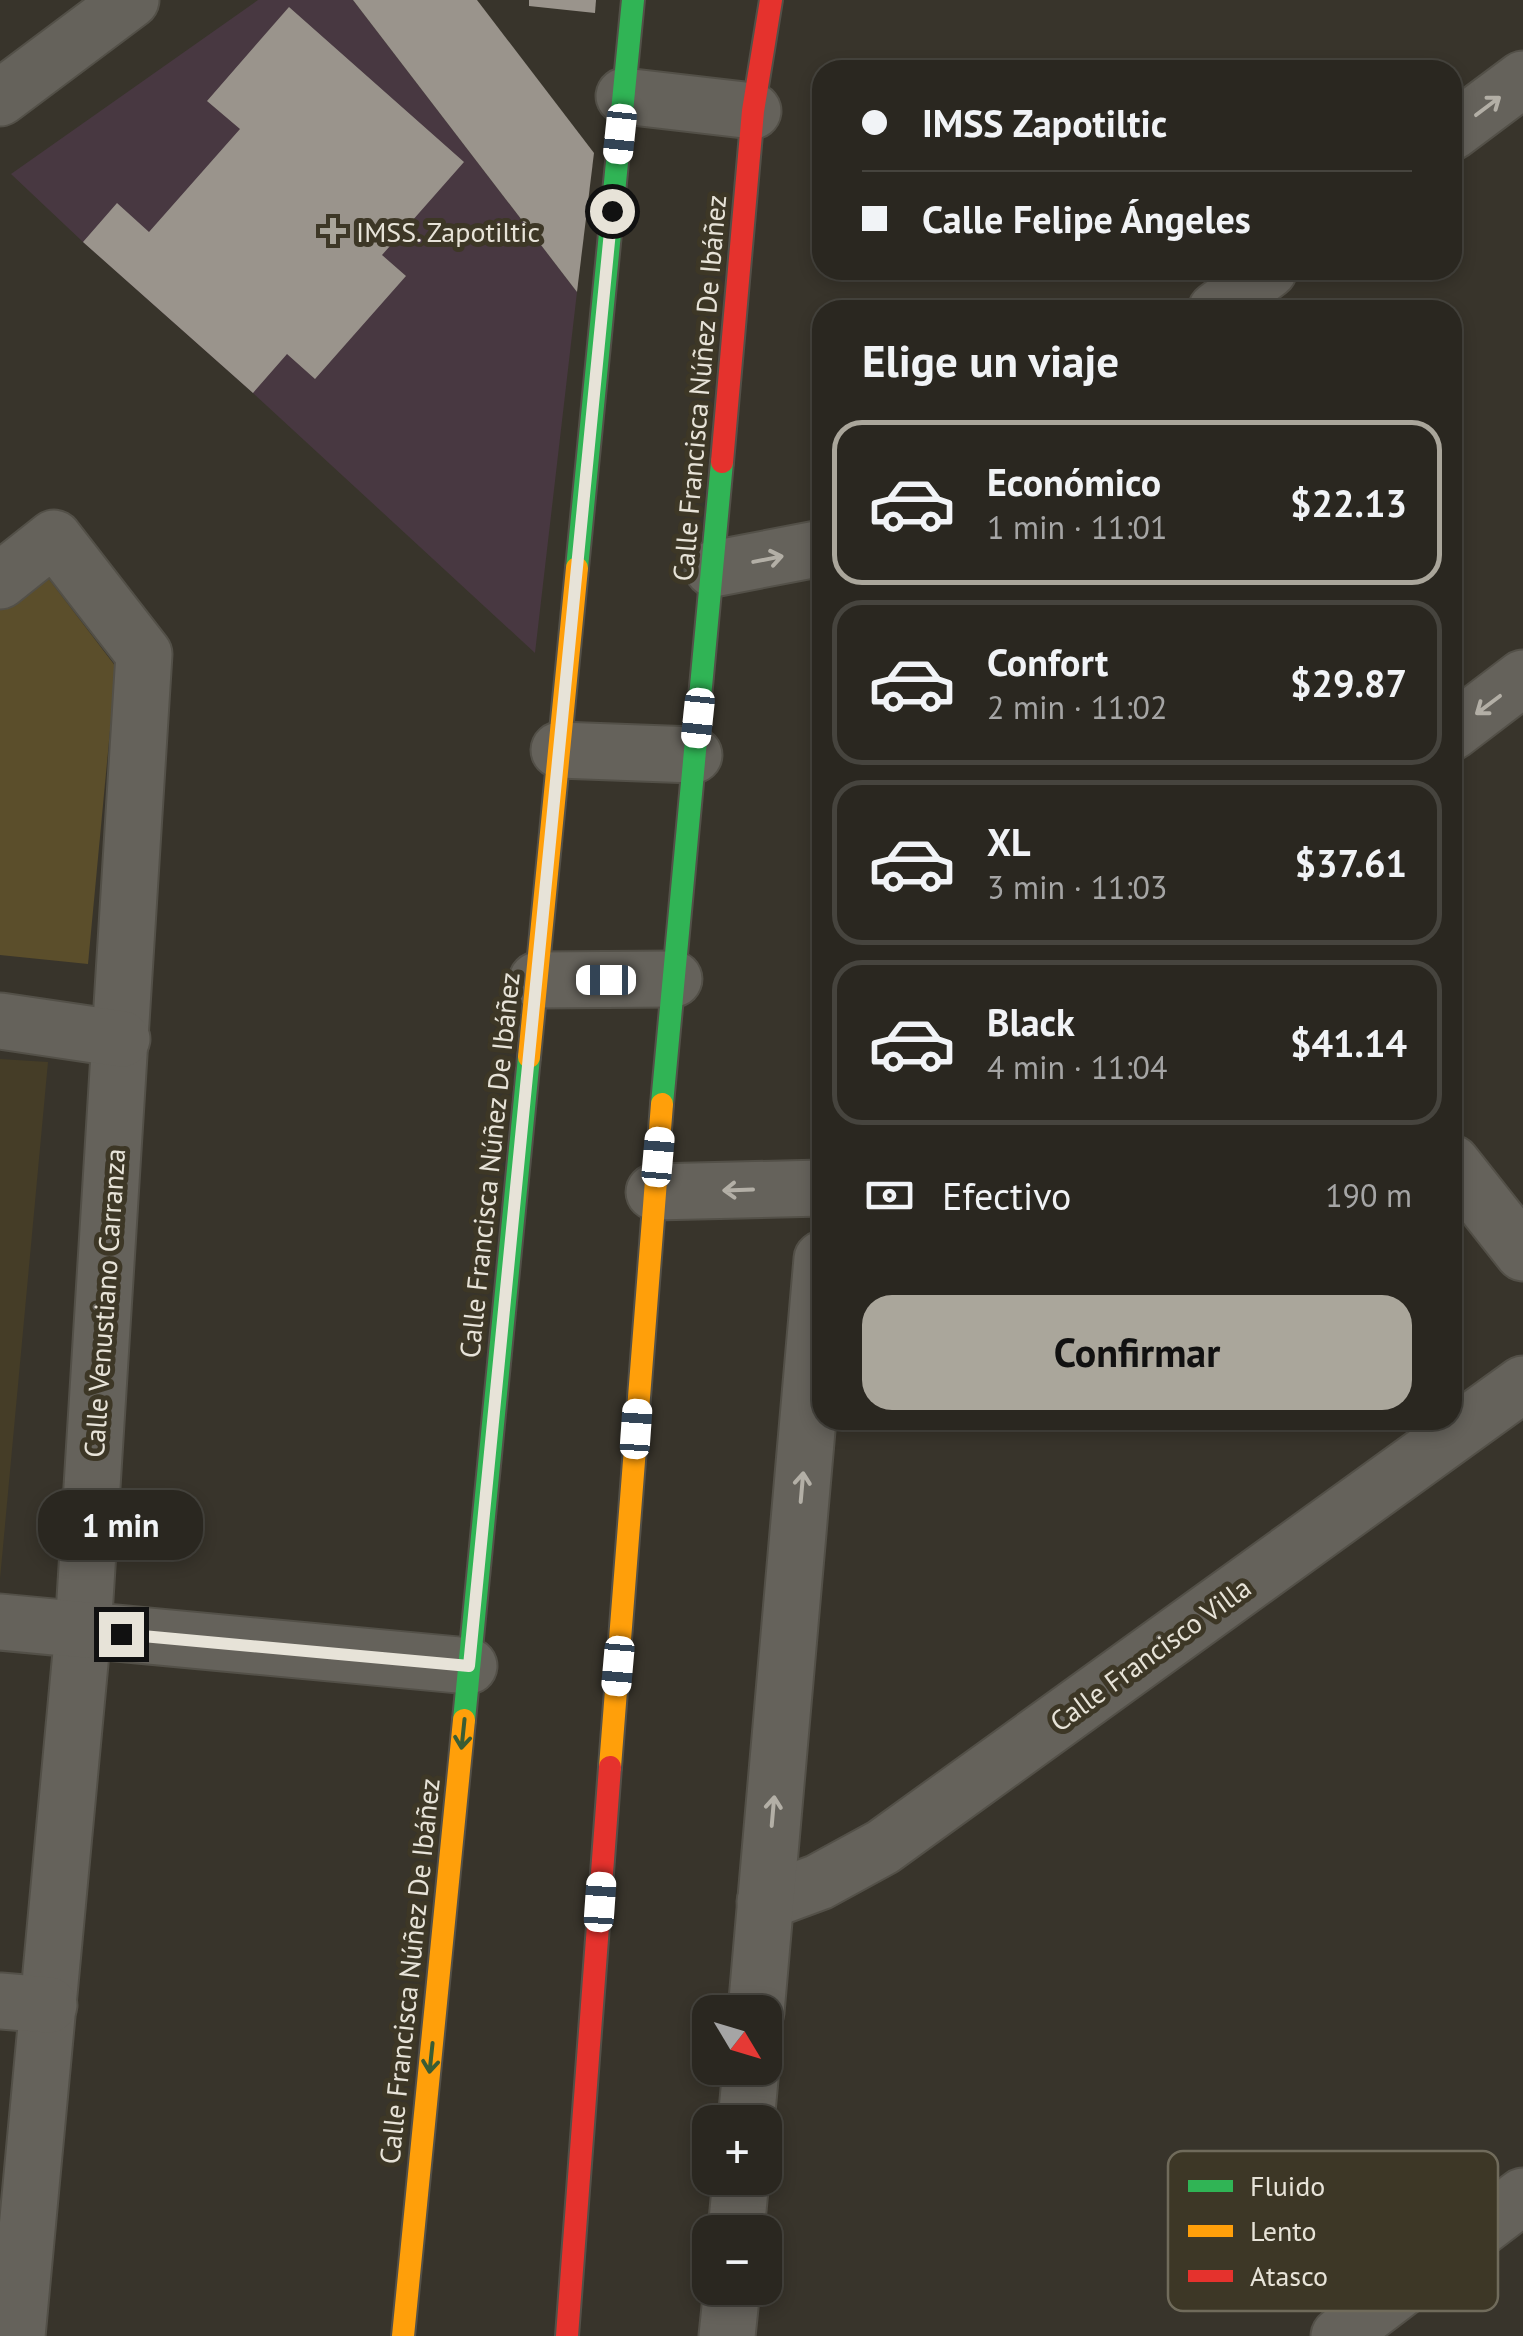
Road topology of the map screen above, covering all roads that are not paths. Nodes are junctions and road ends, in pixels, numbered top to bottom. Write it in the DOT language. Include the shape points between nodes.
graph roads {
  1 [pos="131,0"];
  2 [pos="633,0"];
  3 [pos="771,0"];
  4 [pos="1523,80"];
  5 [pos="624,96"];
  6 [pos="0,98"];
  7 [pos="753,111"];
  8 [pos="1462,125"];
  9 [pos="1256,280"];
  10 [pos="1229,300"];
  11 [pos="812,550"];
  12 [pos="714,570"];
  13 [pos="0,580"];
  14 [pos="1523,678"];
  15 [pos="1462,724"];
  16 [pos="559,750"];
  17 [pos="694,755"];
  18 [pos="537,980"];
  19 [pos="674,980"];
  20 [pos="0,1021"];
  21 [pos="122,1039"];
  22 [pos="1462,1176"];
  23 [pos="812,1188"];
  24 [pos="654,1192"];
  25 [pos="1523,1253"];
  26 [pos="812,1372"];
  27 [pos="1523,1384"];
  28 [pos="1462,1428"];
  29 [pos="1459,1430"];
  30 [pos="0,1622"];
  31 [pos="83,1631"];
  32 [pos="469,1666"];
  33 [pos="765,1902"];
  34 [pos="757,1995"];
  35 [pos="24,2003"];
  36 [pos="1523,2196"];
  37 [pos="1498,2215"];
  38 [pos="730,2305"];
  39 [pos="1372,2311"];
  40 [pos="17,2336"];
  41 [pos="403,2336"];
  42 [pos="567,2336"];
  43 [pos="727,2336"];
  44 [pos="1339,2336"];
  1 -- 6 [label="street"];
  2 -- 5 [label="street, Calle Francisca Núñez De Ibáñez"];
  3 -- 7 [label="street, Calle Francisca Núñez De Ibáñez"];
  8 -- 4 [label="street, one-way"];
  5 -- 7 [label="street"];
  5 -- 16 [label="street, Calle Francisca Núñez De Ibáñez"];
  7 -- 12 [label="street, Calle Francisca Núñez De Ibáñez"];
  9 -- 10 [label="street"];
  12 -- 11 [label="street, one-way"];
  12 -- 17 [label="street, Calle Francisca Núñez De Ibáñez"];
  13 -- 21 [label="street, Calle Venustiano Carranza" via="54,538 144,654"];
  14 -- 15 [label="street, one-way"];
  16 -- 17 [label="street"];
  16 -- 18 [label="street, Calle Francisca Núñez De Ibáñez"];
  17 -- 19 [label="street, Calle Francisca Núñez De Ibáñez"];
  18 -- 19 [label="street"];
  18 -- 32 [label="street, Calle Francisca Núñez De Ibáñez"];
  19 -- 24 [label="street, Calle Francisca Núñez De Ibáñez"];
  20 -- 21 [label="street"];
  21 -- 31 [label="street, Calle Venustiano Carranza"];
  22 -- 25 [label="street"];
  23 -- 24 [label="street, one-way"];
  24 -- 42 [label="street, Calle Francisca Núñez De Ibáñez"];
  33 -- 26 [label="street, one-way"];
  27 -- 28 [label="street, Calle Francisco Villa"];
  29 -- 33 [label="street, Calle Francisco Villa" via="883,1847"];
  30 -- 31 [label="street"];
  31 -- 32 [label="street"];
  31 -- 35 [label="street, Calle Venustiano Carranza"];
  32 -- 41 [label="street, Calle Francisca Núñez De Ibáñez, one-way"];
  33 -- 34 [label="street"];
  35 -- 40 [label="street, Calle Venustiano Carranza"];
  36 -- 37 [label="street"];
  38 -- 43 [label="street"];
  39 -- 44 [label="street"];
}
